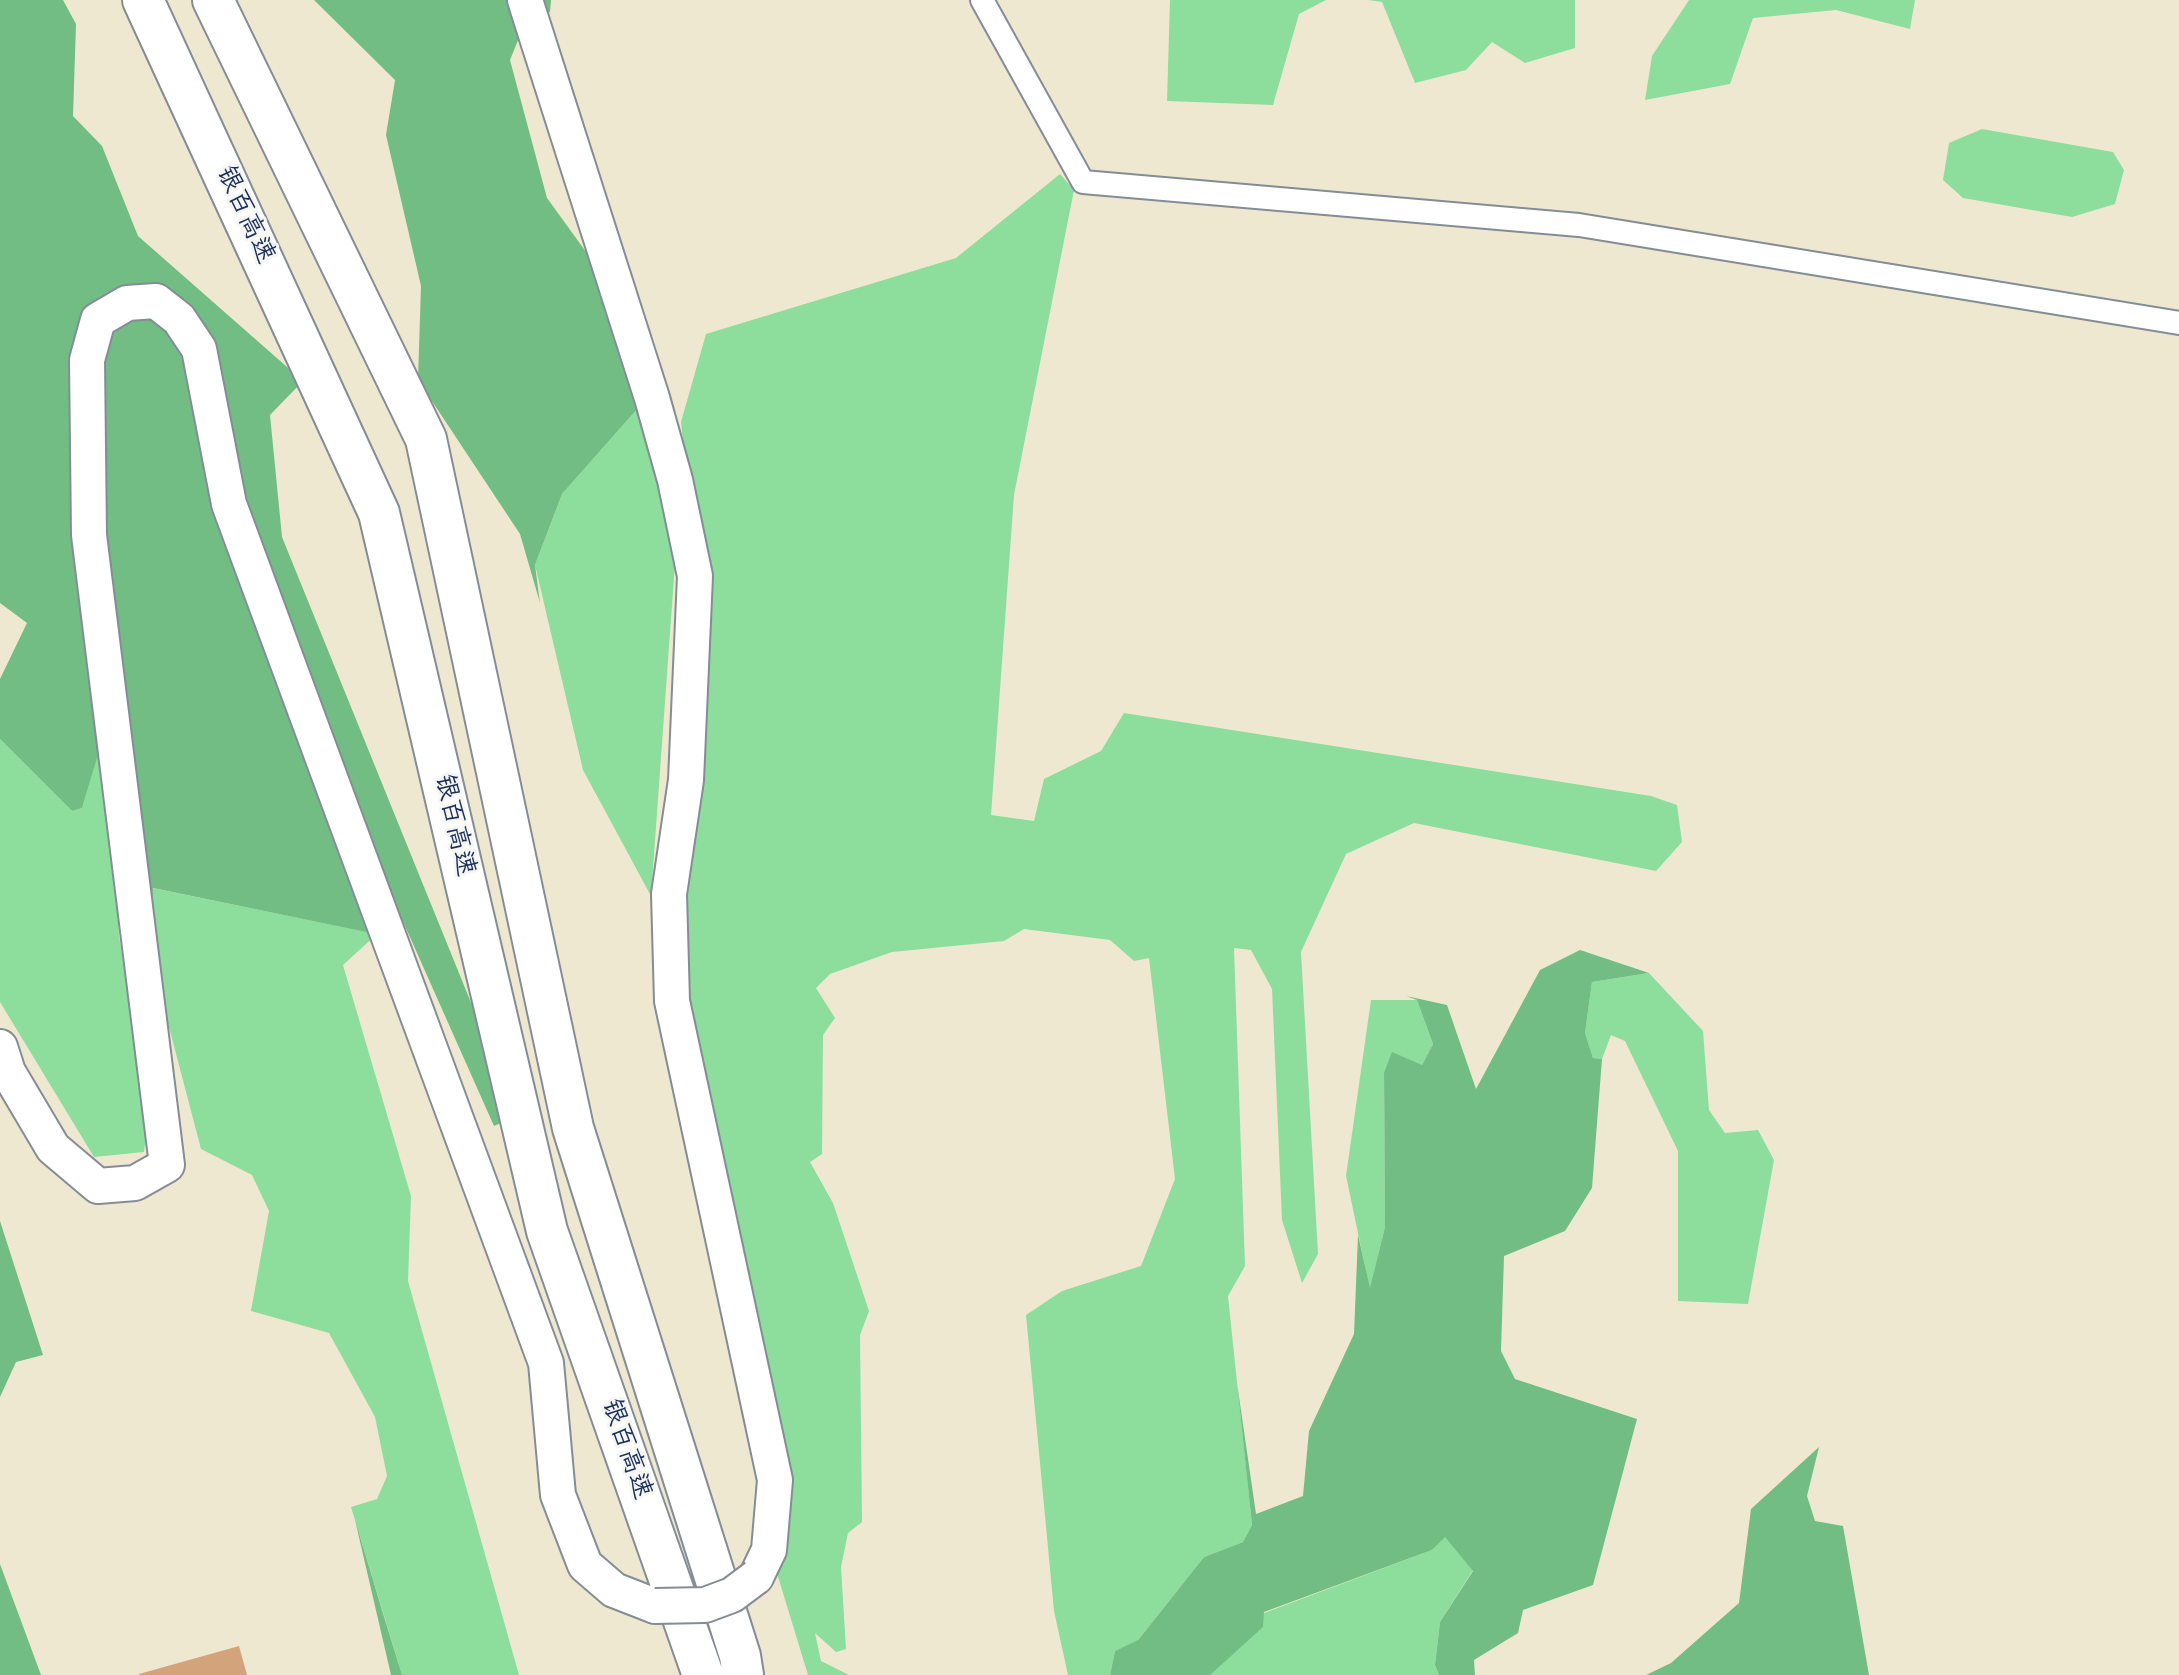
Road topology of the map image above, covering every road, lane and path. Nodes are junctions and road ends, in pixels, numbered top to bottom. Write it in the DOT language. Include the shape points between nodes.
graph roads {
  1 [pos="143,0"];
  2 [pos="213,0"];
  3 [pos="525,0"];
  4 [pos="982,0"];
  5 [pos="2179,323"];
  6 [pos="0,1047"];
  7 [pos="703,1675"];
  8 [pos="743,1675"];
  1 -- 7 [label="highway, 银百高速" via="379,513 547,1231"];
  2 -- 8 [label="highway, 银百高速" via="426,439 573,1128"];
  3 -- 6 [label="main road, bridge" via="652,398 695,576 686,780 669,894 672,1001 775,1480 769,1550 756,1577 732,1595 705,1605 655,1606 614,1590 585,1565 558,1495 546,1363 229,504 199,349 179,319 156,301 127,303 98,320 87,360 89,535 167,1165 135,1183 98,1186 53,1148 8,1072"];
  4 -- 5 [label="street" via="1083,182 1579,225"];
}
